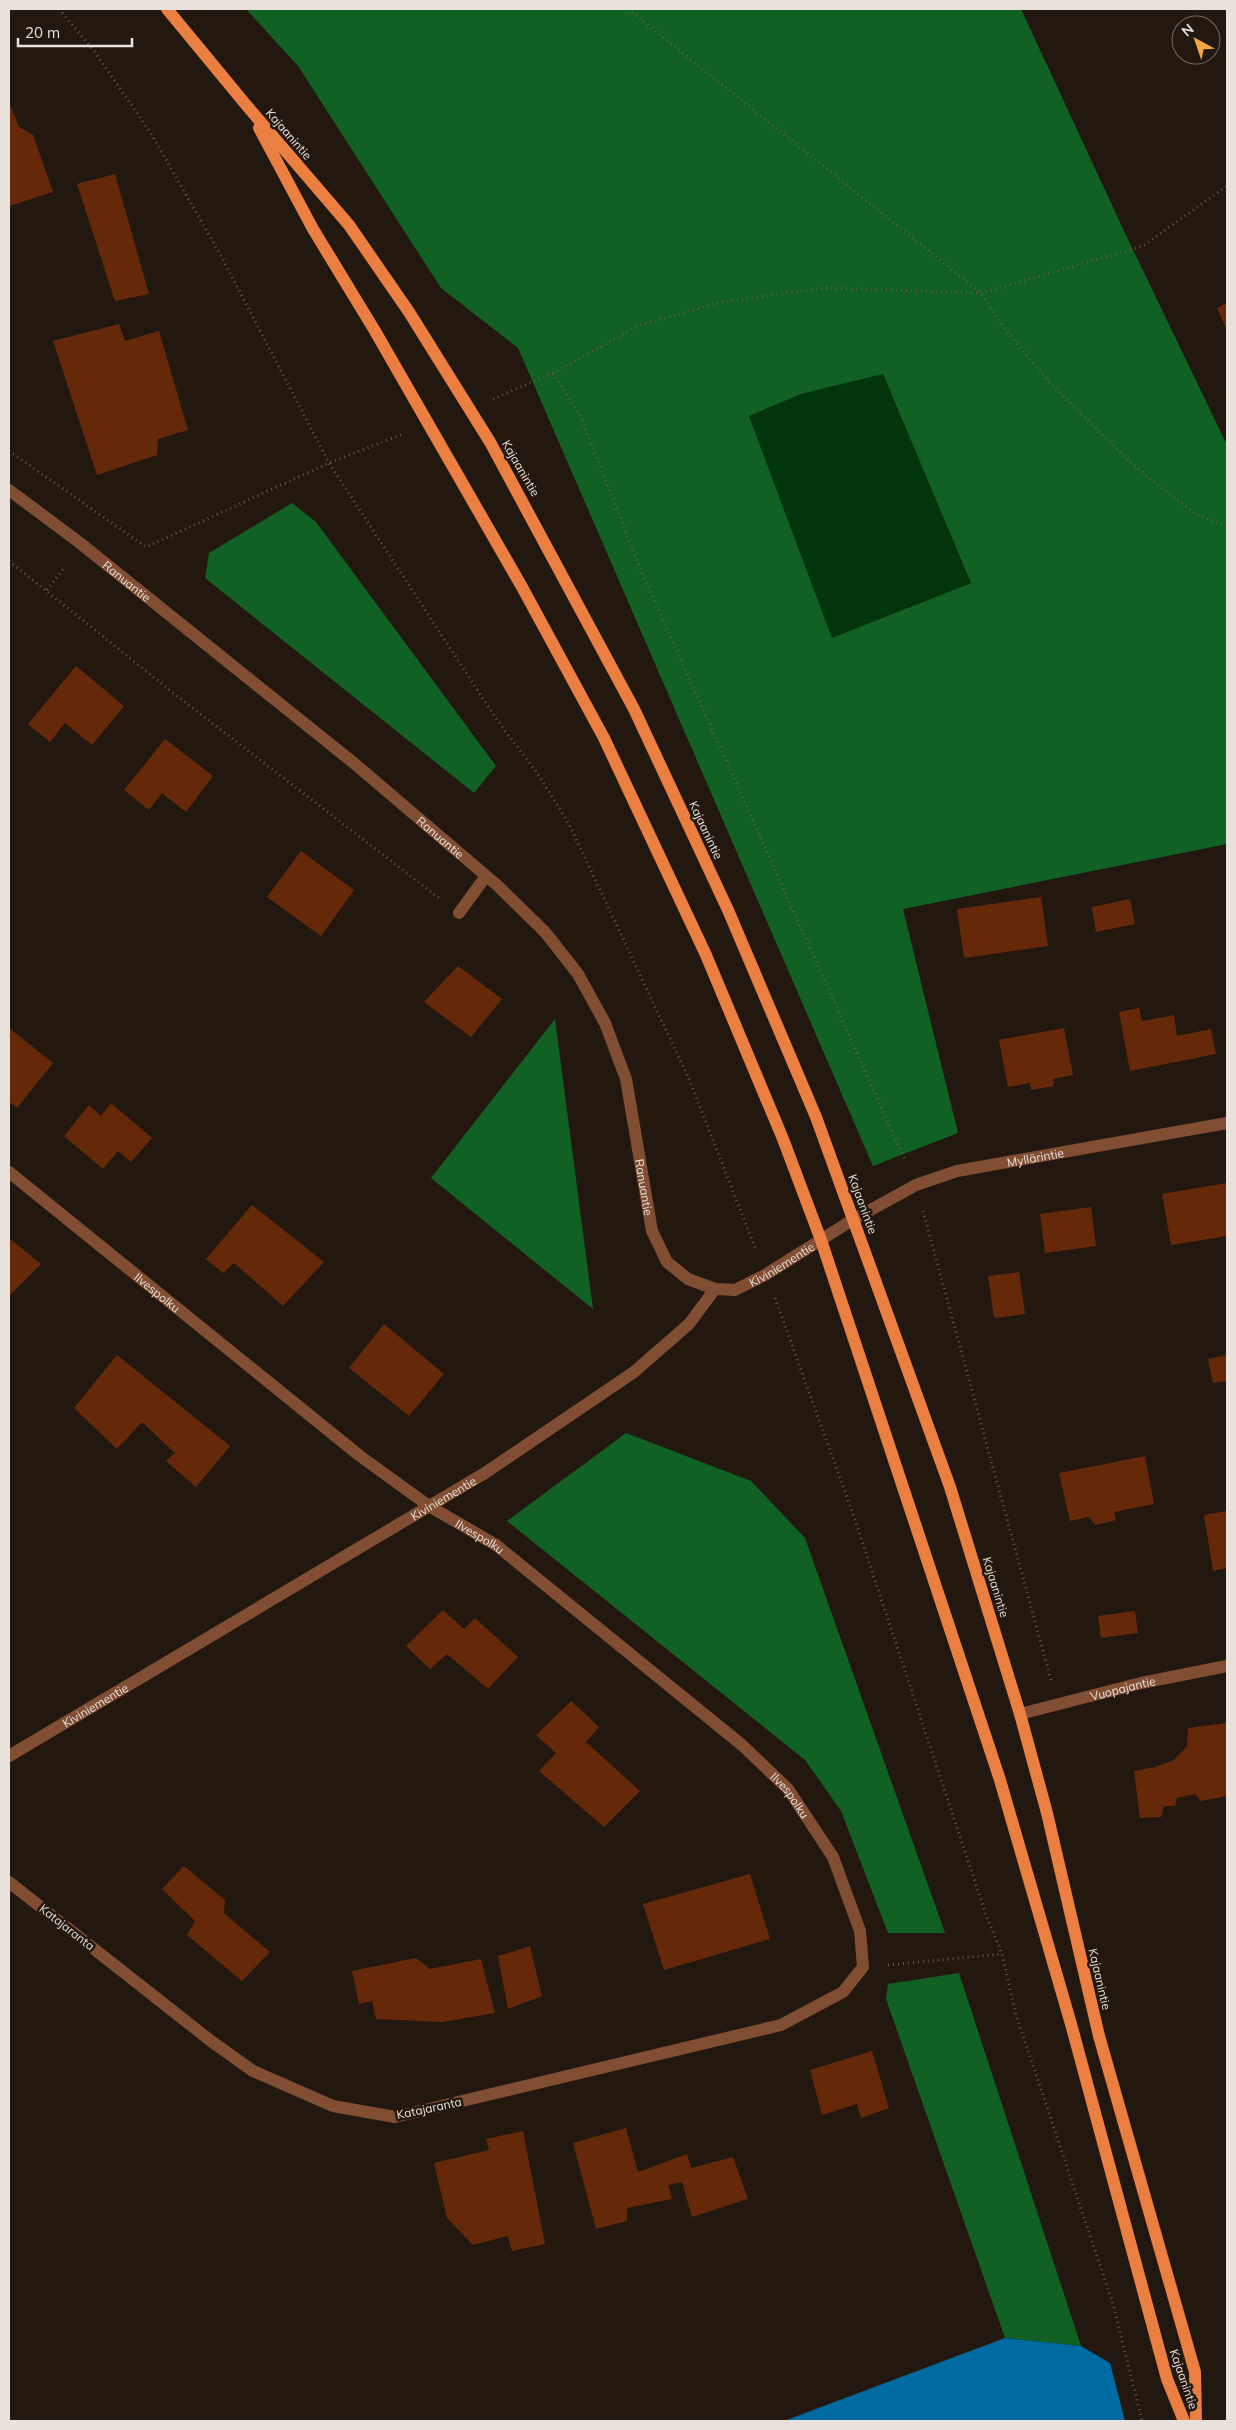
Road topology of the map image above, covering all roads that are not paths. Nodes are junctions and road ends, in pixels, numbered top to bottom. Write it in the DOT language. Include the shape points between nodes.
graph roads {
  1 [pos="167,9"];
  2 [pos="247,106"];
  3 [pos="9,490"];
  4 [pos="486,876"];
  5 [pos="459,913"];
  6 [pos="1227,1123"];
  7 [pos="9,1172"];
  8 [pos="854,1219"];
  9 [pos="821,1240"];
  10 [pos="715,1289"];
  11 [pos="429,1506"];
  12 [pos="1227,1666"];
  13 [pos="1020,1714"];
  14 [pos="9,1756"];
  15 [pos="9,1882"];
  16 [pos="863,1968"];
  17 [pos="1184,2421"];
  18 [pos="1196,2421"];
  1 -- 2 [label="main road, Kajaanintie"];
  2 -- 8 [label="main road, Kajaanintie" via="349,225 409,312 527,507 634,708 728,910 816,1117"];
  2 -- 9 [label="main road, Kajaanintie" via="313,229 522,587 604,738 706,955 783,1139"];
  3 -- 4 [label="street, Ranuantie" via="80,543 355,764"];
  4 -- 5 [label="street"];
  4 -- 10 [label="street, Ranuantie" via="545,932 578,974 605,1023 626,1079 652,1231 667,1262 688,1279"];
  6 -- 8 [label="street, Myllärintie" via="957,1171 916,1185"];
  7 -- 11 [label="street, Ilvespolku" via="360,1456"];
  8 -- 9 [label="street, Kiviniementie"];
  8 -- 13 [label="main road, Kajaanintie" via="950,1486"];
  9 -- 10 [label="street, Kiviniementie" via="735,1290"];
  9 -- 17 [label="main road, Kajaanintie" via="1000,1780 1071,2024 1167,2379"];
  10 -- 11 [label="street, Kiviniementie" via="688,1324 634,1372 485,1474"];
  11 -- 14 [label="street, Kiviniementie"];
  11 -- 16 [label="street, Ilvespolku" via="496,1545 742,1745 788,1789 833,1857 860,1931"];
  12 -- 13 [label="street, Vuopajantie" via="1141,1683"];
  13 -- 18 [label="main road, Kajaanintie" via="1047,1813 1098,2036 1195,2372"];
  15 -- 16 [label="street, Katajaranta" via="253,2071 333,2106 395,2117 781,2025 843,1992"];
}
